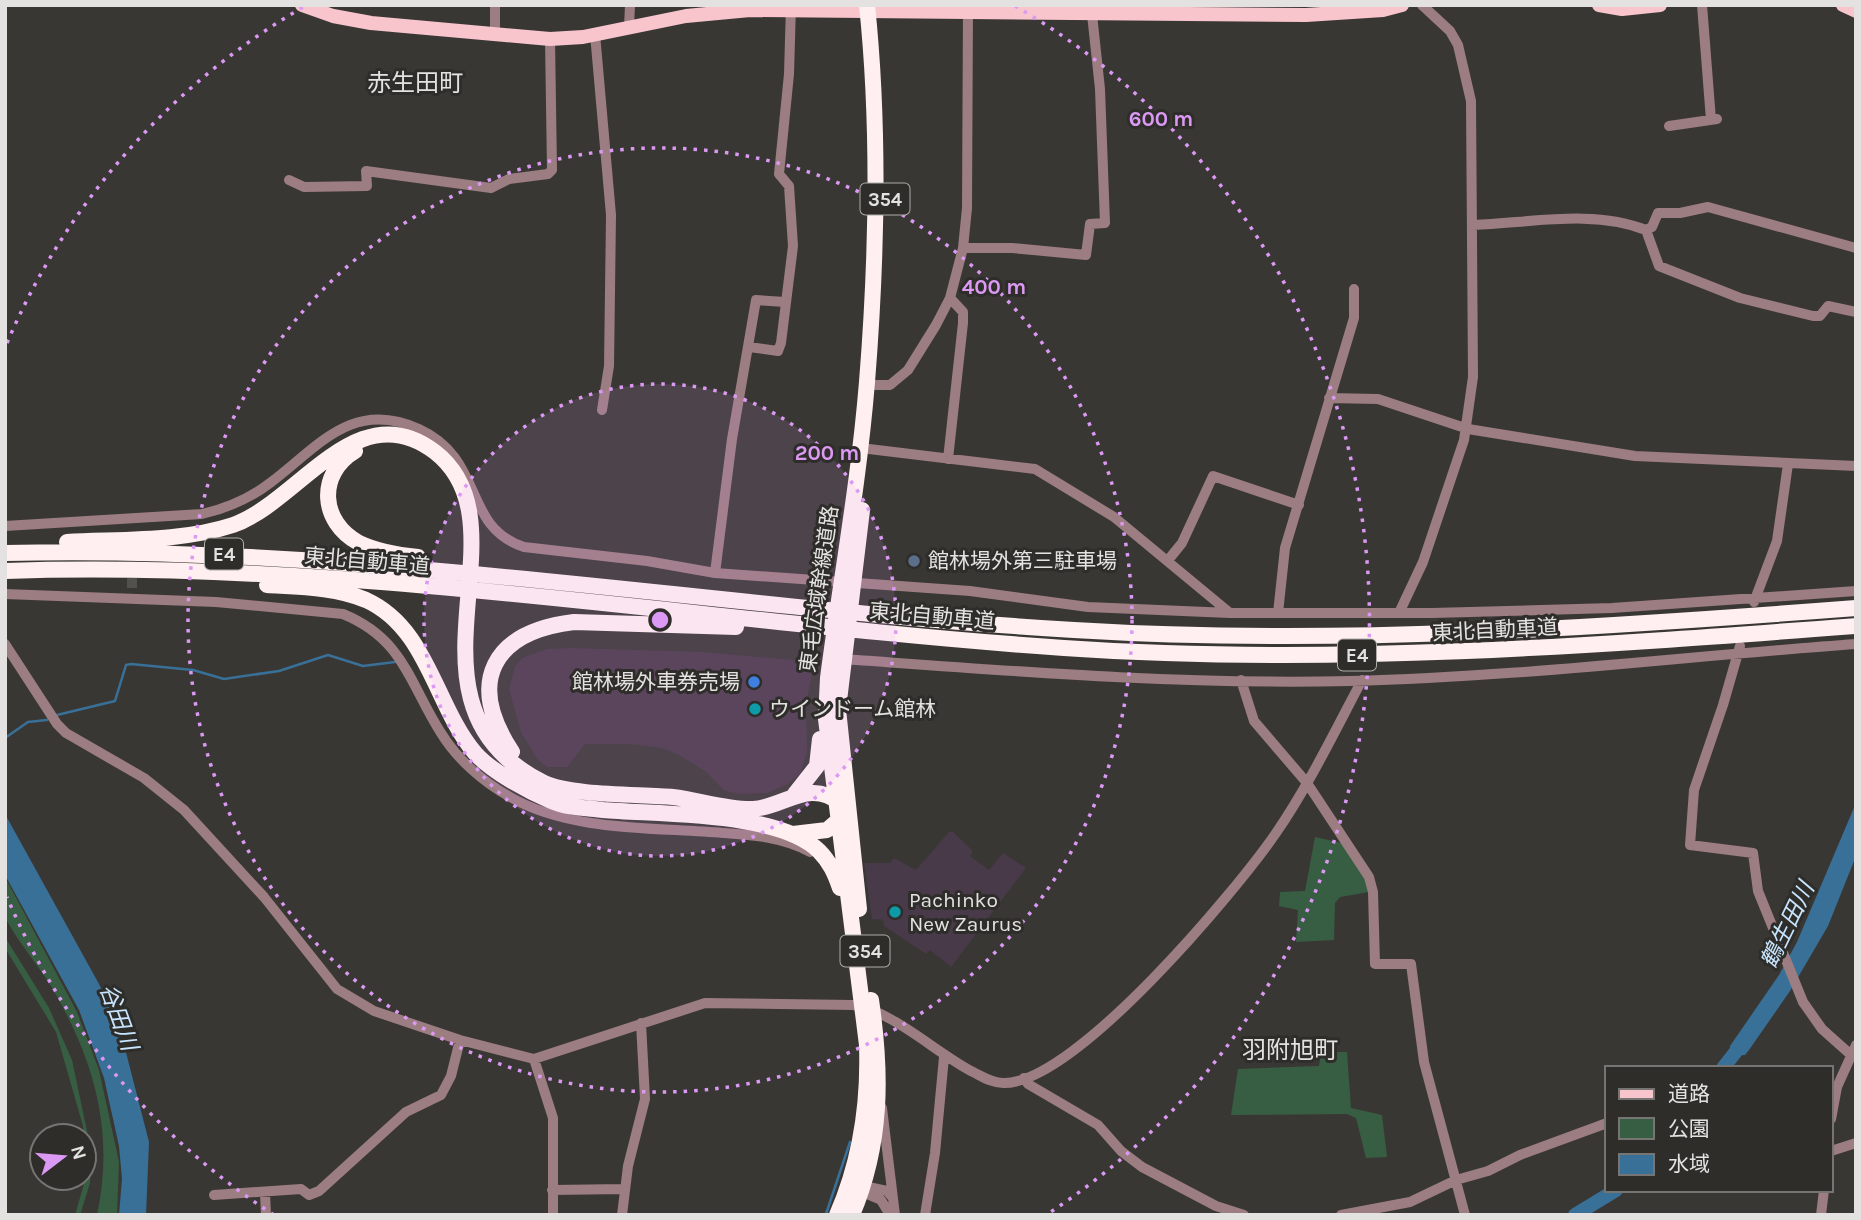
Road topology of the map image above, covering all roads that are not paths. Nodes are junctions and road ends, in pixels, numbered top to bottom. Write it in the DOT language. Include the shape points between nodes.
graph roads {
  1 [pos="302,5"];
  2 [pos="495,5"];
  3 [pos="630,5"];
  4 [pos="1402,5"];
  5 [pos="1422,5"];
  6 [pos="1599,5"];
  7 [pos="1660,5"];
  8 [pos="1702,5"];
  9 [pos="1843,5"];
  10 [pos="791,7"];
  11 [pos="873,9"];
  12 [pos="968,10"];
  13 [pos="1092,10"];
  14 [pos="1167,10"];
  15 [pos="1856,11"];
  16 [pos="629,27"];
  17 [pos="595,34"];
  18 [pos="495,36"];
  19 [pos="550,39"];
  20 [pos="1669,126"];
  21 [pos="289,180"];
  22 [pos="1474,225"];
  23 [pos="1646,230"];
  24 [pos="963,248"];
  25 [pos="1856,248"];
  26 [pos="1354,289"];
  27 [pos="950,298"];
  28 [pos="785,302"];
  29 [pos="1856,312"];
  30 [pos="749,347"];
  31 [pos="872,385"];
  32 [pos="1329,398"];
  33 [pos="602,410"];
  34 [pos="1468,429"];
  35 [pos="869,449"];
  36 [pos="948,459"];
  37 [pos="1788,464"];
  38 [pos="1856,466"];
  39 [pos="1299,505"];
  40 [pos="131,518"];
  41 [pos="5,526"];
  42 [pos="132,530"];
  43 [pos="5,546"];
  44 [pos="5,553"];
  45 [pos="1169,559"];
  46 [pos="442,565"];
  47 [pos="100,570"];
  48 [pos="5,571"];
  49 [pos="715,573"];
  50 [pos="846,584"];
  51 [pos="1856,591"];
  52 [pos="5,594"];
  53 [pos="1755,601"];
  54 [pos="1856,608"];
  55 [pos="1230,612"];
  56 [pos="1278,613"];
  57 [pos="1399,613"];
  58 [pos="1856,626"];
  59 [pos="826,628"];
  60 [pos="5,644"];
  61 [pos="1856,644"];
  62 [pos="1739,651"];
  63 [pos="843,659"];
  64 [pos="828,678"];
  65 [pos="1241,680"];
  66 [pos="1363,680"];
  67 [pos="522,768"];
  68 [pos="505,774"];
  69 [pos="1307,783"];
  70 [pos="795,794"];
  71 [pos="834,799"];
  72 [pos="848,810"];
  73 [pos="837,823"];
  74 [pos="793,834"];
  75 [pos="812,853"];
  76 [pos="851,926"];
  77 [pos="867,1008"];
  78 [pos="641,1023"];
  79 [pos="460,1040"];
  80 [pos="1853,1050"];
  81 [pos="944,1057"];
  82 [pos="534,1059"];
  83 [pos="1024,1078"];
  84 [pos="880,1091"];
  85 [pos="1833,1103"];
  86 [pos="1605,1124"];
  87 [pos="1856,1143"];
  88 [pos="1833,1150"];
  89 [pos="1456,1180"];
  90 [pos="857,1187"];
  91 [pos="624,1189"];
  92 [pos="552,1190"];
  93 [pos="1824,1192"];
  94 [pos="265,1194"];
  95 [pos="214,1195"];
  96 [pos="893,1198"];
  97 [pos="267,1215"];
  98 [pos="552,1215"];
  99 [pos="622,1215"];
  100 [pos="837,1215"];
  101 [pos="852,1215"];
  102 [pos="892,1215"];
  103 [pos="925,1215"];
  104 [pos="1244,1215"];
  105 [pos="1341,1215"];
  106 [pos="1465,1215"];
  107 [pos="1821,1215"];
  1 -- 18 [label="main road" via="348,19"];
  2 -- 18 [label="street"];
  3 -- 16 [label="street"];
  4 -- 14 [label="main road" via="1306,15"];
  5 -- 22 [label="street" via="1458,45 1471,101"];
  6 -- 7 [label="main road" via="1622,9"];
  8 -- 20 [label="street" via="1714,119"];
  9 -- 15 [label="main road"];
  10 -- 11 [label="main road"];
  10 -- 16 [label="main road" via="686,16"];
  10 -- 28 [label="street" via="779,174 789,186 793,246"];
  11 -- 12 [label="main road"];
  11 -- 31 [label="highway, 東毛広域幹線道路 / 354" via="886,152 883,276"];
  12 -- 13 [label="main road"];
  12 -- 24 [label="street"];
  13 -- 14 [label="main road"];
  13 -- 24 [label="street" via="1105,223 1090,224 1086,255"];
  16 -- 17 [label="main road"];
  17 -- 19 [label="main road"];
  17 -- 33 [label="street" via="611,215 610,366"];
  18 -- 19 [label="main road"];
  19 -- 21 [label="street" via="552,170 548,174 509,179 491,188 366,171 367,186 304,187"];
  22 -- 23 [label="street" via="1592,220"];
  22 -- 34 [label="street"];
  23 -- 25 [label="street" via="1658,213 1708,206"];
  23 -- 29 [label="street" via="1659,265 1740,298 1813,316 1828,306"];
  24 -- 27 [label="street"];
  26 -- 32 [label="street" via="1354,318"];
  27 -- 31 [label="street" via="908,370 896,382"];
  27 -- 36 [label="street" via="963,312 963,323"];
  28 -- 30 [label="street" via="756,300"];
  28 -- 30 [label="street" via="778,351"];
  30 -- 49 [label="street"];
  31 -- 35 [label="highway, 東毛広域幹線道路 / 354"];
  31 -- 50 [label="highway, 東毛広域幹線道路 / 354"];
  32 -- 34 [label="street" via="1378,399"];
  32 -- 39 [label="street"];
  34 -- 37 [label="street" via="1635,456"];
  34 -- 57 [label="street" via="1428,549"];
  35 -- 36 [label="street"];
  35 -- 50 [label="highway, 東毛広域幹線道路 / 354"];
  36 -- 45 [label="street" via="1035,469 1114,517"];
  37 -- 38 [label="street"];
  37 -- 53 [label="street" via="1777,541"];
  39 -- 45 [label="street" via="1213,476 1182,543"];
  39 -- 56 [label="street" via="1285,548"];
  40 -- 41 [label="street"];
  40 -- 42 [label="street"];
  40 -- 49 [label="street" via="202,514 225,508 271,482 335,430 387,419 443,442 460,460 482,514 507,542"];
  43 -- 67 [label="highway" via="167,537 220,529 267,508 345,446 381,435 415,441 444,461 462,491 470,544 466,677 484,730 505,757"];
  44 -- 46 [label="highway, 東北自動車道 / E4" via="251,555"];
  45 -- 55 [label="street"];
  46 -- 54 [label="highway, 東北自動車道 / E4" via="829,610 1138,634 1318,638 1539,631"];
  46 -- 68 [label="highway" via="389,554 347,535 328,506 328,482 338,463 367,446 402,446 436,464 450,485 462,542 457,677 470,719"];
  47 -- 48 [label="highway, 東北自動車道 / E4"];
  47 -- 59 [label="highway, 東北自動車道 / E4" via="302,576"];
  47 -- 68 [label="highway" via="328,590 366,600 404,628 469,744 483,761"];
  49 -- 50 [label="street"];
  50 -- 55 [label="street" via="970,591 1088,607"];
  50 -- 63 [label="highway, 東毛広域幹線道路 / 354"];
  50 -- 64 [label="highway, 東毛広域幹線道路 / 354"];
  51 -- 53 [label="street"];
  52 -- 75 [label="street" via="131,593 343,614 388,641 454,750 477,774 512,798 576,820 758,836"];
  53 -- 57 [label="street"];
  55 -- 56 [label="street"];
  56 -- 57 [label="street"];
  58 -- 59 [label="highway, 東北自動車道 / E4" via="1556,648 1306,656 1069,648"];
  59 -- 67 [label="highway" via="584,621 523,634 499,654 488,687 498,727"];
  60 -- 79 [label="street" via="57,724 144,778 184,810 264,897 342,994 374,1011"];
  61 -- 62 [label="street"];
  62 -- 66 [label="street"];
  62 -- 80 [label="street" via="1694,790 1690,845 1753,853 1758,891 1812,1018"];
  63 -- 65 [label="street"];
  63 -- 72 [label="highway, 東毛広域幹線道路 / 354" via="838,709"];
  64 -- 70 [label="highway" via="820,695 817,766"];
  64 -- 71 [label="highway, 東毛広域幹線道路 / 354" via="826,719"];
  65 -- 66 [label="street"];
  65 -- 69 [label="street" via="1250,713"];
  66 -- 69 [label="street"];
  67 -- 70 [label="highway" via="556,788 674,797 744,809 764,807"];
  68 -- 74 [label="highway" via="563,806 738,821"];
  69 -- 83 [label="street" via="1245,877 1200,929 1079,1049"];
  69 -- 89 [label="street" via="1368,877 1373,892 1375,964 1411,964 1424,1062"];
  70 -- 71 [label="highway" via="816,792"];
  71 -- 72 [label="highway"];
  71 -- 73 [label="highway, 東毛広域幹線道路 / 354"];
  72 -- 73 [label="highway"];
  72 -- 77 [label="highway, 東毛広域幹線道路 / 354"];
  73 -- 74 [label="highway" via="818,833"];
  73 -- 76 [label="highway, 東毛広域幹線道路 / 354"];
  74 -- 76 [label="highway" via="819,851 830,865"];
  76 -- 77 [label="highway, 東毛広域幹線道路 / 354"];
  77 -- 78 [label="street" via="705,1003"];
  77 -- 81 [label="street"];
  77 -- 84 [label="highway, 東毛広域幹線道路 / 354" via="878,1044"];
  77 -- 90 [label="highway, 東毛広域幹線道路 / 354" via="867,1097"];
  78 -- 82 [label="street"];
  78 -- 91 [label="street" via="645,1099"];
  79 -- 82 [label="street"];
  79 -- 94 [label="street" via="441,1095 400,1117 326,1186 309,1195 301,1189"];
  80 -- 85 [label="street"];
  81 -- 83 [label="street" via="995,1082"];
  81 -- 103 [label="street"];
  82 -- 92 [label="street" via="553,1118"];
  83 -- 104 [label="street" via="1098,1125 1121,1152 1142,1167 1216,1206"];
  84 -- 90 [label="highway, 東毛広域幹線道路 / 354" via="876,1131"];
  84 -- 96 [label="street"];
  86 -- 89 [label="street"];
  87 -- 88 [label="street"];
  89 -- 105 [label="street" via="1410,1202"];
  89 -- 106 [label="street"];
  90 -- 96 [label="street" via="887,1191"];
  90 -- 100 [label="highway, 東毛広域幹線道路 / 354"];
  90 -- 101 [label="highway, 東毛広域幹線道路 / 354"];
  90 -- 102 [label="street" via="881,1200"];
  91 -- 92 [label="street"];
  91 -- 99 [label="street"];
  92 -- 98 [label="street"];
  93 -- 107 [label="street"];
  94 -- 95 [label="street"];
  94 -- 97 [label="street"];
  96 -- 102 [label="street"];
}
